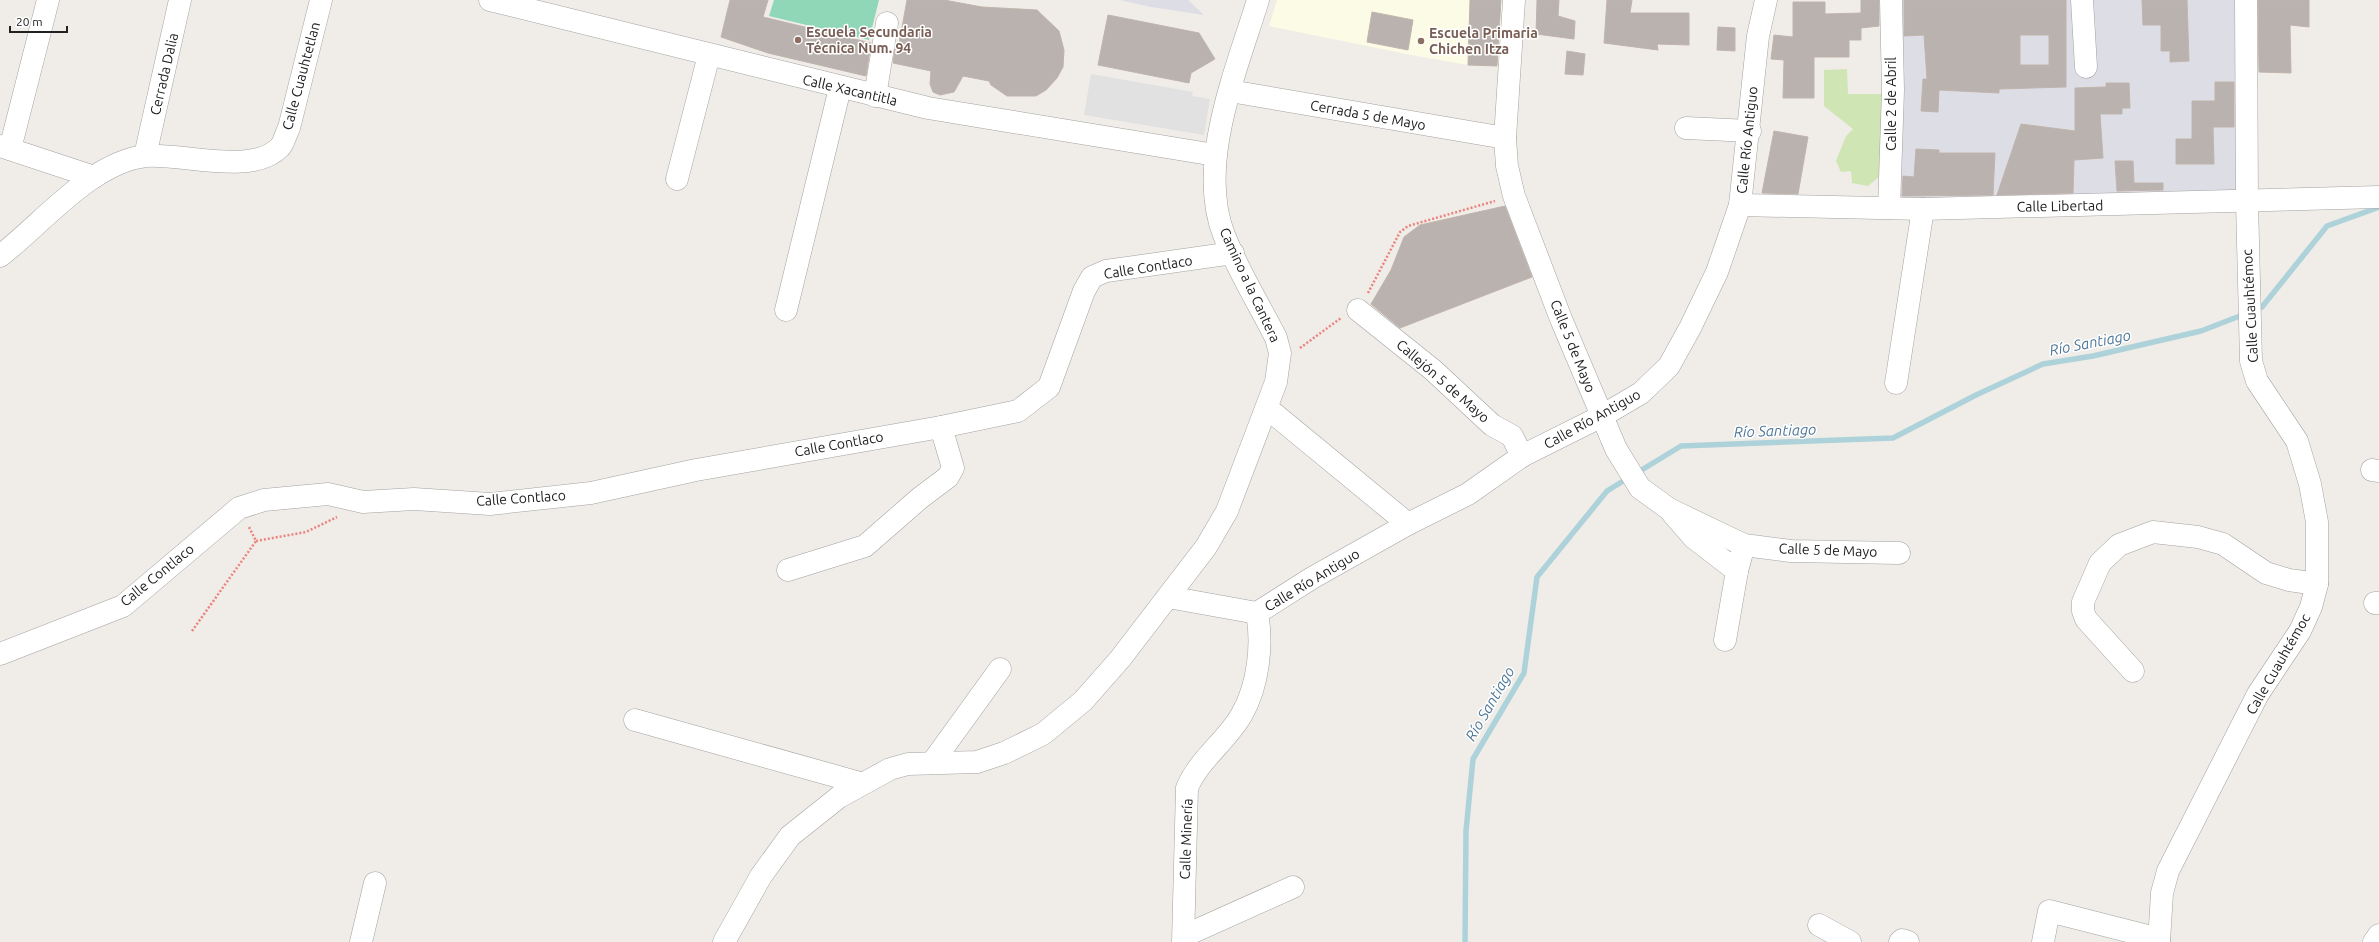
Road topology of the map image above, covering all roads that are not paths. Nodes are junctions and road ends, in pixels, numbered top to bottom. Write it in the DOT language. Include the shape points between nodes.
graph roads {
  1 [pos="48,0"];
  2 [pos="180,0"];
  3 [pos="321,0"];
  4 [pos="490,0"];
  5 [pos="1258,0"];
  6 [pos="1514,0"];
  7 [pos="1766,0"];
  8 [pos="1891,0"];
  9 [pos="2082,0"];
  10 [pos="2246,0"];
  11 [pos="887,23"];
  12 [pos="709,55"];
  13 [pos="2086,67"];
  14 [pos="840,88"];
  15 [pos="1230,91"];
  16 [pos="875,96"];
  17 [pos="1686,128"];
  18 [pos="1750,131"];
  19 [pos="1505,138"];
  20 [pos="147,147"];
  21 [pos="5,148"];
  22 [pos="1215,156"];
  23 [pos="94,177"];
  24 [pos="677,179"];
  25 [pos="2379,198"];
  26 [pos="2246,202"];
  27 [pos="1740,205"];
  28 [pos="1889,208"];
  29 [pos="1923,209"];
  30 [pos="1233,253"];
  31 [pos="0,256"];
  32 [pos="786,310"];
  33 [pos="1358,310"];
  34 [pos="1896,383"];
  35 [pos="1267,408"];
  36 [pos="1602,416"];
  37 [pos="941,427"];
  38 [pos="1522,456"];
  39 [pos="1669,509"];
  40 [pos="1408,524"];
  41 [pos="1744,545"];
  42 [pos="1898,553"];
  43 [pos="788,570"];
  44 [pos="1737,571"];
  45 [pos="2317,584"];
  46 [pos="1168,596"];
  47 [pos="1257,613"];
  48 [pos="1725,640"];
  49 [pos="0,654"];
  50 [pos="1000,669"];
  51 [pos="2132,671"];
  52 [pos="635,720"];
  53 [pos="932,763"];
  54 [pos="860,783"];
  55 [pos="375,883"];
  56 [pos="1293,887"];
  57 [pos="1819,925"];
  58 [pos="2379,935"];
  59 [pos="1183,939"];
  60 [pos="2159,941"];
  61 [pos="361,942"];
  62 [pos="724,942"];
  63 [pos="1850,942"];
  64 [pos="1900,942"];
  65 [pos="1908,942"];
  66 [pos="2043,942"];
  67 [pos="2374,942"];
  1 -- 21 [label="street"];
  2 -- 20 [label="street, Cerrada Dalia"];
  3 -- 23 [label="street, Calle Cuauhtetlan" via="289,128 280,147 262,158 240,162 147,156 130,160"];
  4 -- 12 [label="street, Calle Xacantitla"];
  5 -- 15 [label="street, Camino a la Cantera"];
  6 -- 19 [label="street, Calle 5 de Mayo"];
  7 -- 18 [label="street, Calle Río Antiguo" via="1758,36"];
  8 -- 28 [label="street, Calle 2 de Abril" via="1893,90"];
  9 -- 13 [label="street"];
  10 -- 26 [label="street, Calle Cuauhtémoc"];
  11 -- 16 [label="street"];
  12 -- 14 [label="street, Calle Xacantitla"];
  12 -- 24 [label="street"];
  14 -- 16 [label="street, Calle Xacantitla"];
  14 -- 32 [label="street"];
  15 -- 19 [label="street, Cerrada 5 de Mayo"];
  15 -- 22 [label="street, Camino a la Cantera"];
  16 -- 22 [label="street, Calle Xacantitla" via="928,108"];
  17 -- 18 [label="street"];
  18 -- 27 [label="street, Calle Río Antiguo"];
  19 -- 36 [label="street, Calle 5 de Mayo" via="1507,166 1514,196"];
  21 -- 23 [label="street"];
  22 -- 30 [label="street, Camino a la Cantera" via="1217,208 1224,235"];
  23 -- 31 [label="street, Calle Cuauhtetlan"];
  25 -- 26 [label="street, Calle Libertad"];
  26 -- 29 [label="street, Calle Libertad"];
  26 -- 45 [label="street, Calle Cuauhtémoc" via="2251,361 2257,381 2297,441 2310,484 2317,522"];
  27 -- 28 [label="street, Calle Libertad"];
  27 -- 36 [label="street, Calle Río Antiguo" via="1717,272 1669,366 1641,393"];
  28 -- 29 [label="street, Calle Libertad"];
  29 -- 34 [label="street"];
  30 -- 35 [label="street, Camino a la Cantera" via="1276,338 1280,353 1276,382"];
  30 -- 37 [label="street, Calle Contlaco" via="1106,271 1092,277 1084,291 1049,387 1018,411"];
  33 -- 38 [label="street, Callejón 5 de Mayo" via="1433,370 1492,425 1512,436"];
  35 -- 40 [label="street"];
  35 -- 46 [label="street, Camino a la Cantera" via="1227,511 1206,547"];
  36 -- 38 [label="street, Calle Río Antiguo"];
  36 -- 39 [label="street, Calle 5 de Mayo" via="1616,449 1640,488"];
  37 -- 43 [label="street" via="953,468 948,477 865,546"];
  37 -- 49 [label="street, Calle Contlaco" via="758,458 591,493 490,504 414,499 363,502 328,494 264,500 239,508 123,606"];
  38 -- 40 [label="street, Calle Río Antiguo" via="1468,494"];
  39 -- 41 [label="street, Calle 5 de Mayo"];
  39 -- 44 [label="street" via="1694,538"];
  40 -- 47 [label="street, Calle Río Antiguo" via="1312,578"];
  41 -- 42 [label="street, Calle 5 de Mayo" via="1791,551"];
  41 -- 44 [label="street"];
  44 -- 48 [label="street"];
  45 -- 51 [label="street" via="2266,573 2224,544 2198,537 2153,532 2119,545 2100,563 2083,602 2083,611 2086,619"];
  45 -- 60 [label="street, Calle Cuauhtémoc" via="2311,607 2300,631 2258,694 2168,871 2162,893"];
  46 -- 47 [label="street, Calle Río Antiguo"];
  46 -- 53 [label="street, Camino a la Cantera" via="1120,659 1083,700 1043,734 1004,753 977,762"];
  47 -- 59 [label="street, Calle Minería" via="1260,631 1258,657 1252,688 1242,715 1193,775 1187,788"];
  50 -- 53 [label="street"];
  52 -- 54 [label="street"];
  53 -- 54 [label="street, Camino a la Cantera" via="890,768"];
  54 -- 62 [label="street, Camino a la Cantera" via="790,836 761,876"];
  55 -- 61 [label="street"];
  56 -- 59 [label="street"];
  57 -- 63 [label="street"];
  58 -- 67 [label="street"];
  60 -- 66 [label="street" via="2049,911"];
  64 -- 65 [label="street"];
}
